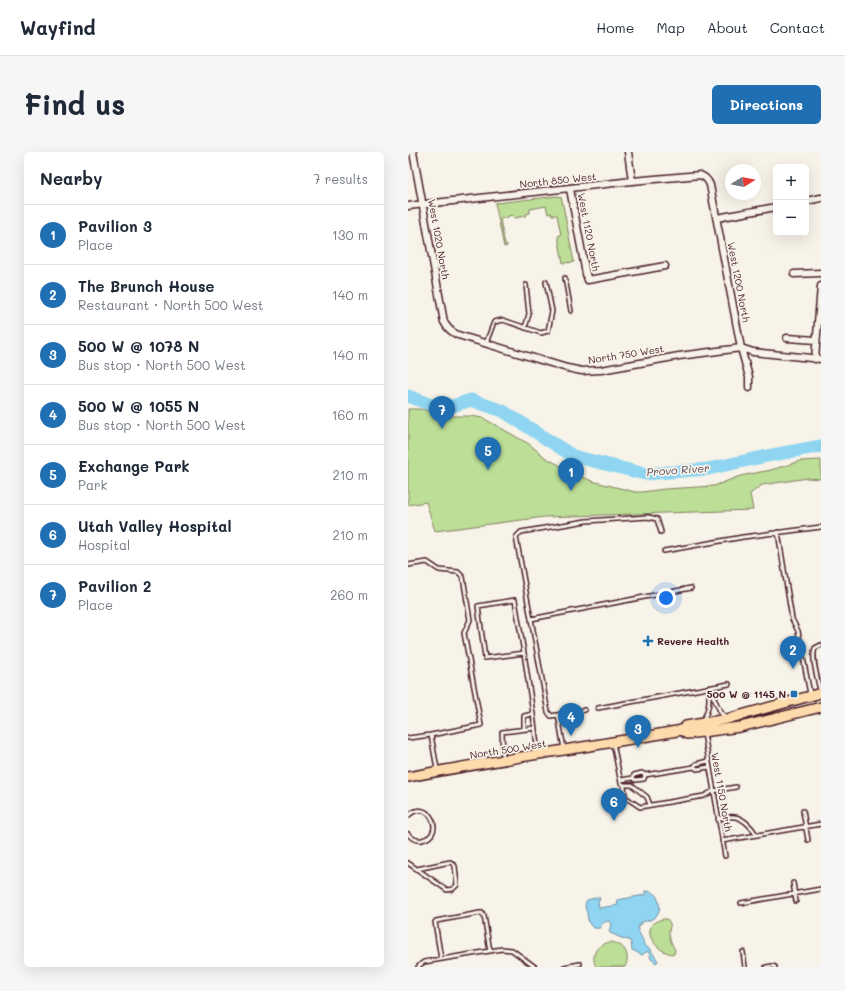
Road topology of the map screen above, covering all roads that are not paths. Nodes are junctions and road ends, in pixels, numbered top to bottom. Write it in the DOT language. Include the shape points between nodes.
graph roads {
  1 [pos="413,152"];
  2 [pos="628,152"];
  3 [pos="708,180"];
  4 [pos="632,181"];
  5 [pos="570,189"];
  6 [pos="821,198"];
  7 [pos="809,200"];
  8 [pos="422,204"];
  9 [pos="408,206"];
  10 [pos="773,208"];
  11 [pos="717,218"];
  12 [pos="665,266"];
  13 [pos="821,273"];
  14 [pos="794,274"];
  15 [pos="565,278"];
  16 [pos="546,282"];
  17 [pos="526,285"];
  18 [pos="821,286"];
  19 [pos="571,311"];
  20 [pos="525,328"];
  21 [pos="448,329"];
  22 [pos="787,338"];
  23 [pos="816,340"];
  24 [pos="486,343"];
  25 [pos="741,348"];
  26 [pos="818,359"];
  27 [pos="749,388"];
  28 [pos="821,526"];
  29 [pos="661,532"];
  30 [pos="778,532"];
  31 [pos="664,551"];
  32 [pos="408,565"];
  33 [pos="691,588"];
  34 [pos="531,620"];
  35 [pos="821,645"];
  36 [pos="524,652"];
  37 [pos="729,684"];
  38 [pos="709,688"];
  39 [pos="821,693"];
  40 [pos="810,696"];
  41 [pos="821,707"];
  42 [pos="598,708"];
  43 [pos="585,710"];
  44 [pos="533,714"];
  45 [pos="558,715"];
  46 [pos="727,719"];
  47 [pos="703,727"];
  48 [pos="535,728"];
  49 [pos="524,729"];
  50 [pos="431,735"];
  51 [pos="408,738"];
  52 [pos="613,743"];
  53 [pos="564,751"];
  54 [pos="538,755"];
  55 [pos="503,761"];
  56 [pos="708,761"];
  57 [pos="694,767"];
  58 [pos="709,768"];
  59 [pos="438,772"];
  60 [pos="408,778"];
  61 [pos="620,780"];
  62 [pos="624,785"];
  63 [pos="736,787"];
  64 [pos="714,791"];
  65 [pos="650,805"];
  66 [pos="803,811"];
  67 [pos="408,816"];
  68 [pos="718,819"];
  69 [pos="821,824"];
  70 [pos="805,827"];
  71 [pos="408,834"];
  72 [pos="756,836"];
  73 [pos="411,838"];
  74 [pos="808,840"];
  75 [pos="722,841"];
  76 [pos="408,842"];
  77 [pos="725,856"];
  78 [pos="408,863"];
  79 [pos="417,869"];
  80 [pos="793,883"];
  81 [pos="821,889"];
  82 [pos="794,894"];
  83 [pos="796,901"];
  84 [pos="741,903"];
  85 [pos="490,951"];
  86 [pos="743,952"];
  87 [pos="440,959"];
  88 [pos="580,964"];
  89 [pos="418,967"];
  90 [pos="535,967"];
  91 [pos="564,967"];
  92 [pos="746,967"];
  93 [pos="766,967"];
  94 [pos="775,967"];
  1 -- 8 [label="street, West 1020 North"];
  2 -- 4 [label="street"];
  3 -- 4 [label="street, North 850 West" via="700,175"];
  3 -- 11 [label="street, West 1200 North"];
  4 -- 5 [label="street, North 850 West"];
  5 -- 8 [label="street, North 850 West"];
  5 -- 12 [label="street, West 1120 North" via="588,280"];
  6 -- 7 [label="street"];
  8 -- 9 [label="street, North 850 West"];
  8 -- 21 [label="street, West 1020 North" via="444,322"];
  10 -- 11 [label="street"];
  11 -- 25 [label="street, West 1200 North"];
  13 -- 14 [label="street"];
  15 -- 19 [label="lane"];
  16 -- 20 [label="lane" via="552,311 548,331 541,333"];
  17 -- 20 [label="lane" via="529,314"];
  18 -- 23 [label="street"];
  20 -- 24 [label="lane" via="503,320 494,322"];
  21 -- 24 [label="street, North 750 West" via="458,335"];
  22 -- 23 [label="street"];
  23 -- 26 [label="street"];
  24 -- 25 [label="street, North 750 West" via="582,371"];
  25 -- 26 [label="street" via="753,352"];
  25 -- 27 [label="street, West 1200 North" via="749,377"];
  28 -- 30 [label="lane"];
  29 -- 34 [label="lane" via="657,519 648,517 586,521 521,532 516,537"];
  30 -- 31 [label="lane"];
  30 -- 40 [label="lane" via="792,619 798,631"];
  32 -- 50 [label="lane" via="427,562 440,570 458,572 462,577 470,620 464,633 481,725"];
  33 -- 34 [label="lane"];
  34 -- 45 [label="lane" via="548,712 551,716"];
  35 -- 39 [label="lane" via="813,652"];
  36 -- 36 [label="lane" via="515,600 478,606 485,658"];
  36 -- 44 [label="lane"];
  37 -- 38 [label="lane"];
  38 -- 42 [label="lane"];
  38 -- 46 [label="lane" via="721,713"];
  38 -- 47 [label="lane" via="708,713"];
  39 -- 40 [label="main road, North 500 West"];
  40 -- 46 [label="main road, North 500 West"];
  41 -- 47 [label="main road, North 500 West" via="740,726"];
  43 -- 45 [label="lane"];
  44 -- 48 [label="lane"];
  44 -- 49 [label="lane" via="524,716"];
  45 -- 53 [label="lane"];
  46 -- 47 [label="main road, North 500 West"];
  47 -- 52 [label="main road, North 500 West" via="687,734 682,730"];
  47 -- 56 [label="lane, West 1150 North"];
  48 -- 49 [label="lane"];
  48 -- 54 [label="lane"];
  49 -- 55 [label="lane" via="502,732"];
  50 -- 51 [label="lane"];
  50 -- 59 [label="lane"];
  52 -- 53 [label="main road, North 500 West"];
  52 -- 61 [label="lane"];
  53 -- 54 [label="main road, North 500 West"];
  54 -- 55 [label="main road, North 500 West"];
  55 -- 59 [label="main road, North 500 West"];
  56 -- 57 [label="lane"];
  56 -- 58 [label="lane, West 1150 North"];
  57 -- 58 [label="lane"];
  57 -- 61 [label="lane" via="645,775 644,779"];
  58 -- 64 [label="lane, West 1150 North"];
  59 -- 60 [label="main road, North 500 West"];
  61 -- 62 [label="lane"];
  62 -- 65 [label="lane" via="632,786 647,797"];
  62 -- 65 [label="lane" via="626,797 640,807"];
  63 -- 64 [label="lane"];
  64 -- 65 [label="lane" via="704,796"];
  64 -- 68 [label="lane, West 1150 North"];
  66 -- 70 [label="lane"];
  67 -- 73 [label="lane" via="413,812 423,811 432,818 434,824 431,835 425,839"];
  68 -- 72 [label="lane" via="736,817 752,828"];
  68 -- 75 [label="lane, West 1150 North"];
  69 -- 70 [label="lane"];
  70 -- 72 [label="lane"];
  70 -- 74 [label="lane"];
  71 -- 73 [label="lane"];
  72 -- 75 [label="lane"];
  73 -- 76 [label="lane"];
  75 -- 77 [label="lane, West 1150 North"];
  78 -- 79 [label="lane"];
  79 -- 79 [label="lane" via="447,890 457,885 455,866 450,862"];
  80 -- 82 [label="lane"];
  81 -- 82 [label="lane"];
  82 -- 83 [label="lane"];
  82 -- 84 [label="lane"];
  85 -- 87 [label="lane"];
  85 -- 87 [label="lane" via="484,916 480,913 435,922"];
  85 -- 90 [label="lane" via="512,950"];
  86 -- 92 [label="lane"];
  87 -- 89 [label="lane" via="424,962"];
  88 -- 91 [label="lane"];
  93 -- 94 [label="lane"];
}
